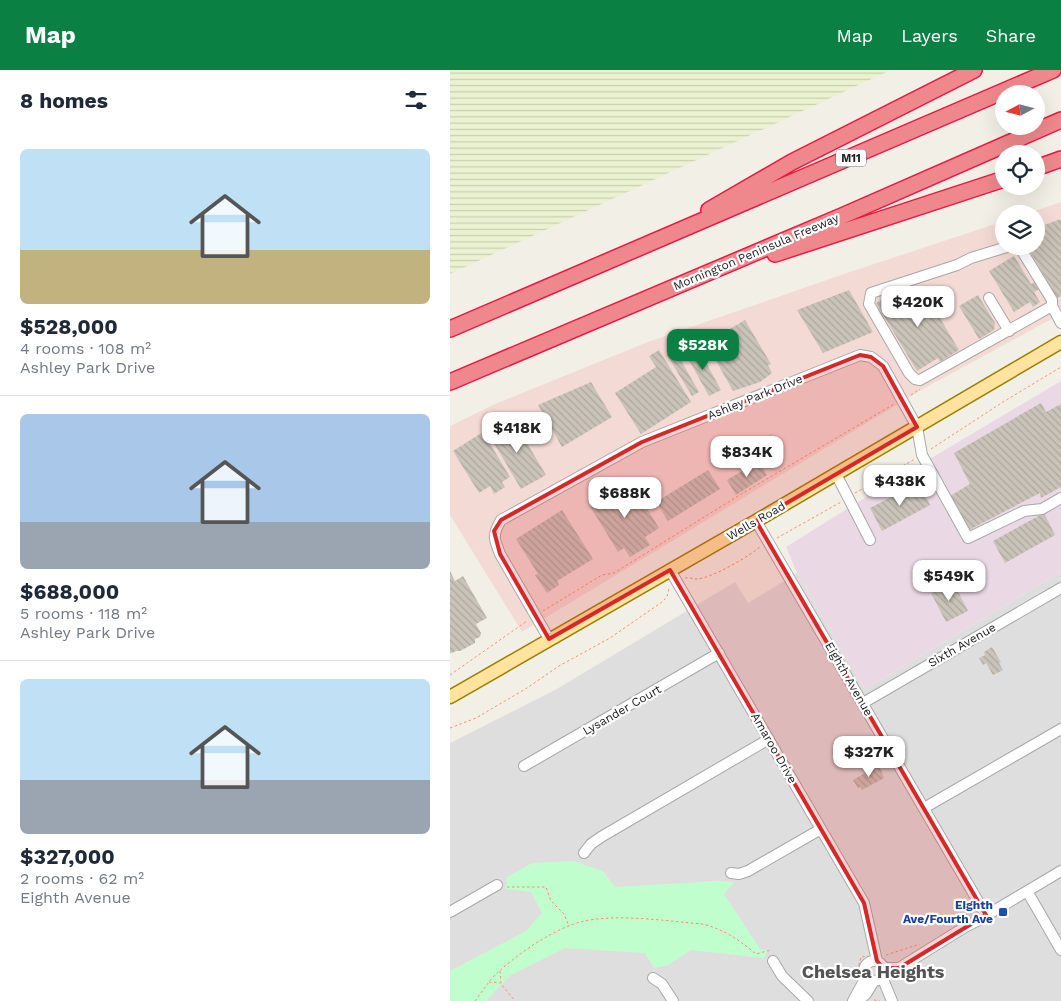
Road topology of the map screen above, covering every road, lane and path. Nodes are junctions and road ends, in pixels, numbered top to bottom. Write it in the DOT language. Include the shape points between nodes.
graph roads {
  1 [pos="974,70"];
  2 [pos="1053,70"];
  3 [pos="1061,120"];
  4 [pos="1061,159"];
  5 [pos="1045,165"];
  6 [pos="995,182"];
  7 [pos="649,245"];
  8 [pos="995,251"];
  9 [pos="1024,255"];
  10 [pos="678,285"];
  11 [pos="989,298"];
  12 [pos="1052,306"];
  13 [pos="1061,323"];
  14 [pos="450,329"];
  15 [pos="1009,331"];
  16 [pos="1061,342"];
  17 [pos="1061,367"];
  18 [pos="450,382"];
  19 [pos="927,385"];
  20 [pos="902,400"];
  21 [pos="916,427"];
  22 [pos="922,455"];
  23 [pos="836,474"];
  24 [pos="848,497"];
  25 [pos="1061,498"];
  26 [pos="756,520"];
  27 [pos="870,540"];
  28 [pos="770,542"];
  29 [pos="670,570"];
  30 [pos="677,582"];
  31 [pos="1061,588"];
  32 [pos="535,615"];
  33 [pos="549,639"];
  34 [pos="719,653"];
  35 [pos="450,675"];
  36 [pos="450,697"];
  37 [pos="863,703"];
  38 [pos="450,728"];
  39 [pos="1061,729"];
  40 [pos="769,739"];
  41 [pos="524,766"];
  42 [pos="924,808"];
  43 [pos="820,829"];
  44 [pos="584,853"];
  45 [pos="1061,871"];
  46 [pos="731,874"];
  47 [pos="497,885"];
  48 [pos="1027,891"];
  49 [pos="450,912"];
  50 [pos="986,915"];
  51 [pos="569,927"];
  52 [pos="771,950"];
  53 [pos="1061,950"];
  54 [pos="773,961"];
  55 [pos="500,970"];
  56 [pos="873,971"];
  57 [pos="653,978"];
  58 [pos="855,980"];
  59 [pos="489,982"];
  60 [pos="501,984"];
  61 [pos="865,997"];
  62 [pos="884,999"];
  63 [pos="475,1001"];
  64 [pos="515,1001"];
  65 [pos="673,1001"];
  66 [pos="808,1001"];
  67 [pos="853,1001"];
  1 -- 7 [label="highway" via="792,162"];
  2 -- 7 [label="highway, M11"];
  3 -- 10 [label="highway, Mornington Peninsula Freeway"];
  4 -- 5 [label="highway"];
  6 -- 10 [label="highway"];
  7 -- 14 [label="highway, M11"];
  8 -- 15 [label="street" via="871,294 869,304 909,373 920,380"];
  9 -- 12 [label="street" via="1052,300"];
  10 -- 18 [label="highway, Mornington Peninsula Freeway"];
  11 -- 15 [label="street"];
  12 -- 13 [label="street"];
  12 -- 15 [label="street"];
  16 -- 21 [label="main road, Wells Road"];
  17 -- 22 [label="path"];
  19 -- 20 [label="path"];
  20 -- 21 [label="street, Ashley Park Drive"];
  20 -- 32 [label="path" via="614,573 602,575"];
  20 -- 32 [label="street, Ashley Park Drive" via="883,366 871,357 860,356 642,442 501,520 494,531 495,542"];
  21 -- 22 [label="street, Ashley Park Drive"];
  21 -- 23 [label="main road, Wells Road"];
  22 -- 24 [label="path"];
  22 -- 25 [label="street, Ashley Park Drive" via="968,538 1024,510 1042,509"];
  23 -- 24 [label="street"];
  23 -- 26 [label="main road, Wells Road"];
  24 -- 27 [label="street"];
  24 -- 28 [label="path"];
  26 -- 28 [label="street, Eighth Avenue"];
  26 -- 29 [label="main road, Wells Road"];
  28 -- 30 [label="path" via="711,575 696,579 686,577"];
  28 -- 37 [label="street, Eighth Avenue"];
  29 -- 30 [label="street, Amaroo Drive"];
  29 -- 33 [label="main road, Wells Road"];
  30 -- 34 [label="street, Amaroo Drive"];
  30 -- 38 [label="path" via="668,588 662,602 610,638 476,718"];
  31 -- 37 [label="street, Sixth Avenue"];
  32 -- 33 [label="street, Ashley Park Drive"];
  32 -- 35 [label="path"];
  33 -- 36 [label="main road, Wells Road"];
  34 -- 40 [label="street, Amaroo Drive"];
  34 -- 41 [label="street, Lysander Court"];
  37 -- 42 [label="street, Eighth Avenue"];
  39 -- 42 [label="street"];
  40 -- 43 [label="street, Amaroo Drive"];
  40 -- 44 [label="street" via="601,837"];
  42 -- 50 [label="street, Eighth Avenue"];
  43 -- 46 [label="street" via="748,871"];
  43 -- 56 [label="street, Amaroo Drive" via="864,903 870,929"];
  45 -- 48 [label="street"];
  47 -- 49 [label="street"];
  47 -- 51 [label="path" via="546,887 551,901 564,914"];
  48 -- 50 [label="street"];
  48 -- 53 [label="street"];
  50 -- 56 [label="street" via="899,968"];
  51 -- 52 [label="path" via="580,922 614,918 702,924 732,935 756,954"];
  51 -- 55 [label="path" via="540,941"];
  54 -- 66 [label="street" via="782,976"];
  55 -- 59 [label="path"];
  55 -- 60 [label="path"];
  56 -- 58 [label="path" via="861,957"];
  56 -- 61 [label="street"];
  56 -- 62 [label="street, Amaroo Drive"];
  56 -- 67 [label="street"];
  57 -- 65 [label="street" via="662,984"];
  59 -- 60 [label="path"];
  59 -- 63 [label="path"];
  60 -- 64 [label="path"];
  61 -- 62 [label="street"];
  61 -- 62 [label="path"];
}
